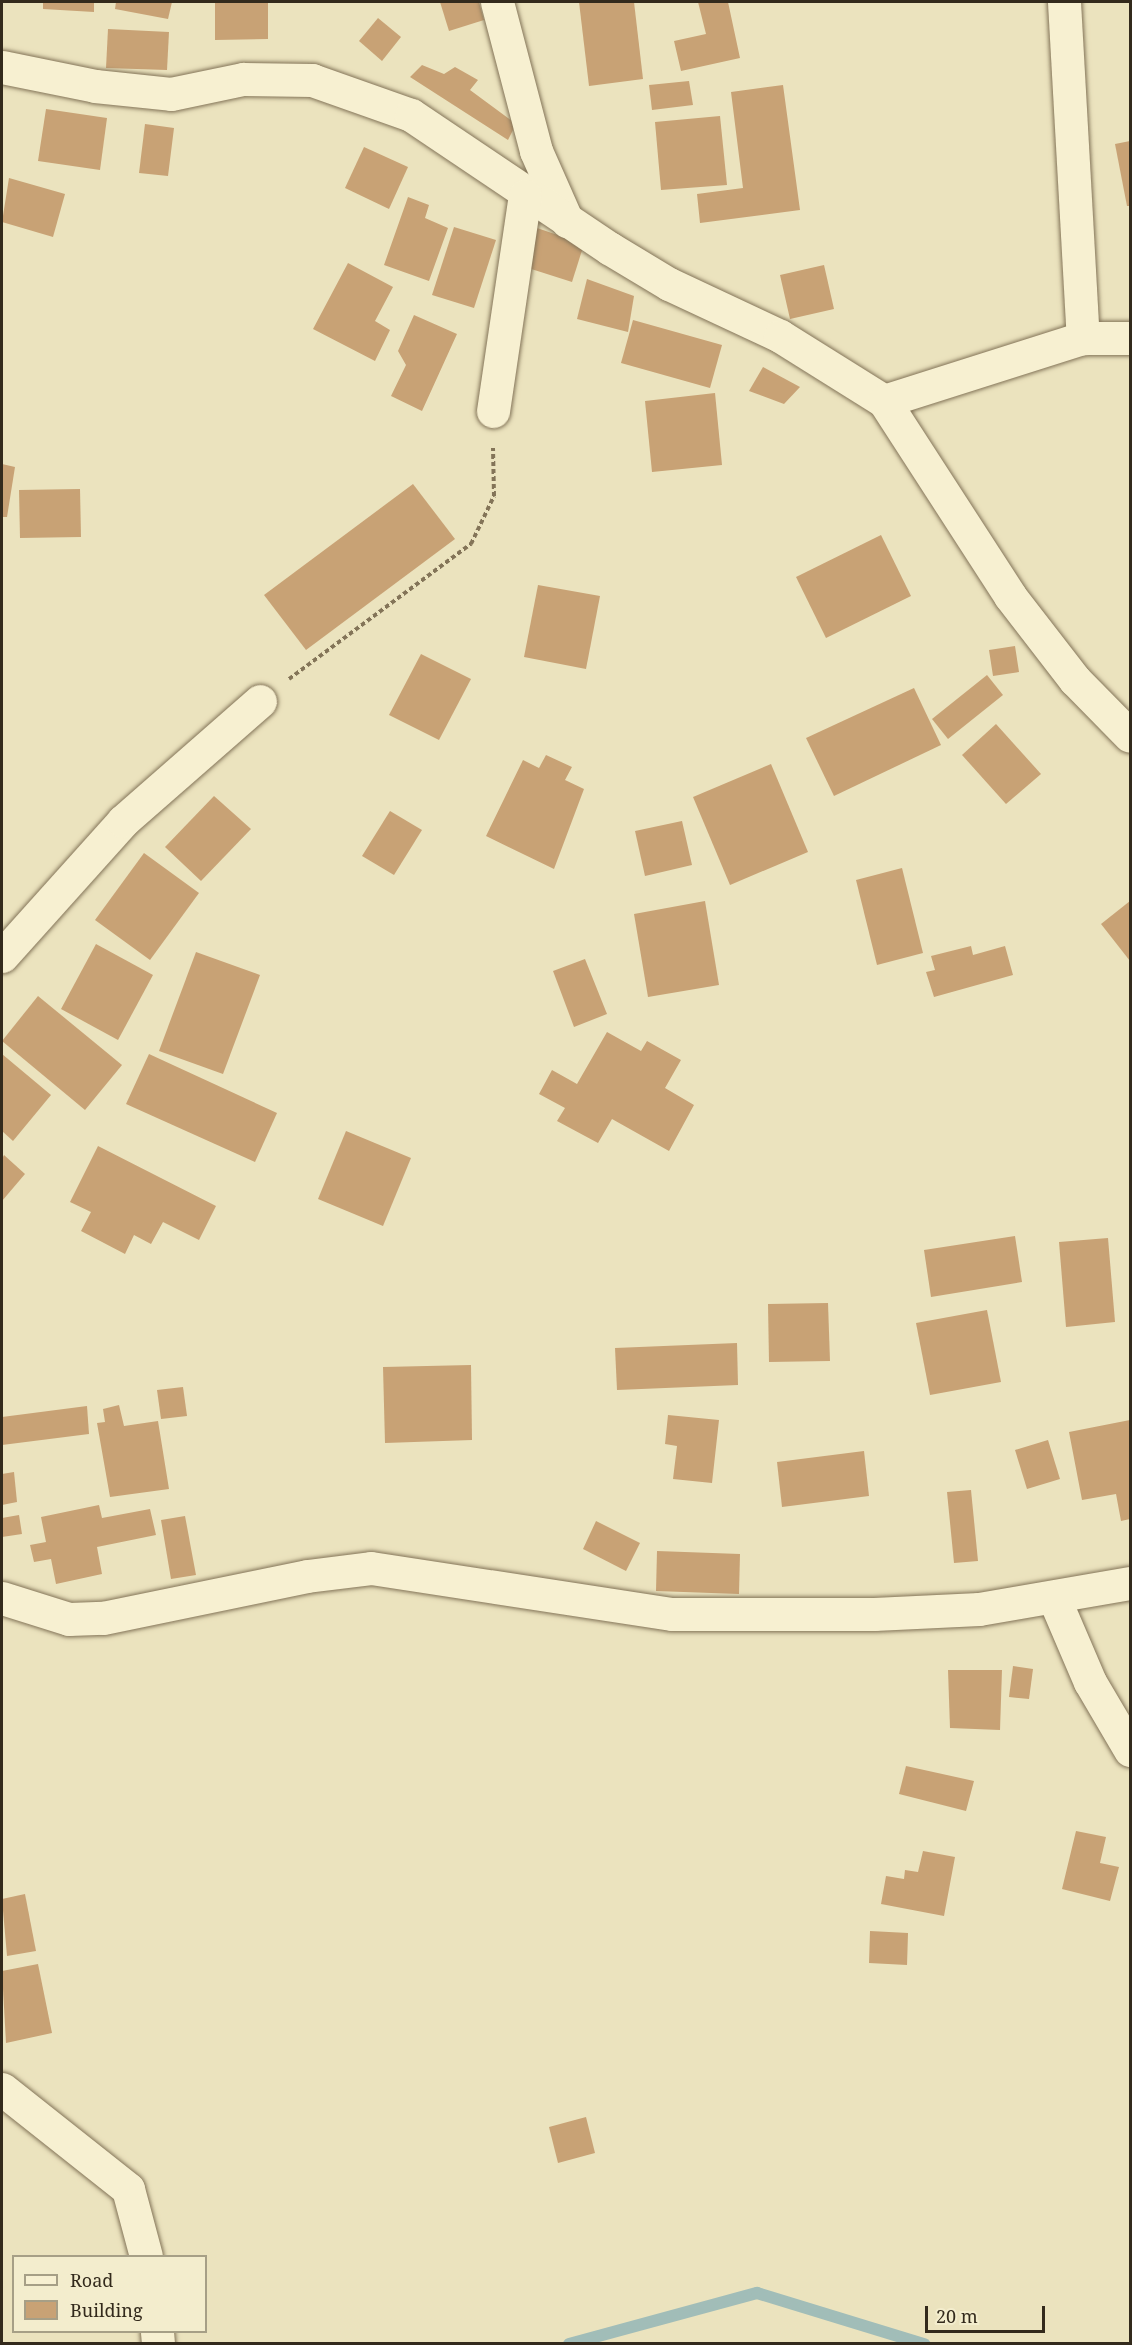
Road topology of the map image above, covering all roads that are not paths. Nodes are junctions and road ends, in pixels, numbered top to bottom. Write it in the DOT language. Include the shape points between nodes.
graph roads {
  1 [pos="497,2"];
  2 [pos="1064,2"];
  3 [pos="2,67"];
  4 [pos="525,195"];
  5 [pos="567,221"];
  6 [pos="1083,338"];
  7 [pos="1131,338"];
  8 [pos="884,401"];
  9 [pos="493,411"];
  10 [pos="260,701"];
  11 [pos="1131,736"];
  12 [pos="2,956"];
  13 [pos="1131,1583"];
  14 [pos="2,1598"];
  15 [pos="1054,1598"];
  16 [pos="1131,1750"];
  17 [pos="2,2089"];
  18 [pos="146,2255"];
  1 -- 5 [label="street" via="536,151"];
  2 -- 6 [label="street"];
  3 -- 4 [label="street" via="95,86 171,94 243,79 312,80 411,115"];
  4 -- 5 [label="street"];
  4 -- 9 [label="street"];
  5 -- 8 [label="street" via="669,284 848,375"];
  6 -- 7 [label="street"];
  6 -- 8 [label="street"];
  8 -- 11 [label="street" via="1010,596 1075,680"];
  10 -- 12 [label="street" via="123,821"];
  13 -- 15 [label="street"];
  14 -- 15 [label="street" via="69,1619 103,1618 307,1576 371,1568 672,1614 886,1614 979,1609"];
  15 -- 16 [label="street" via="1090,1682"];
  17 -- 18 [label="street" via="128,2188"];
}
